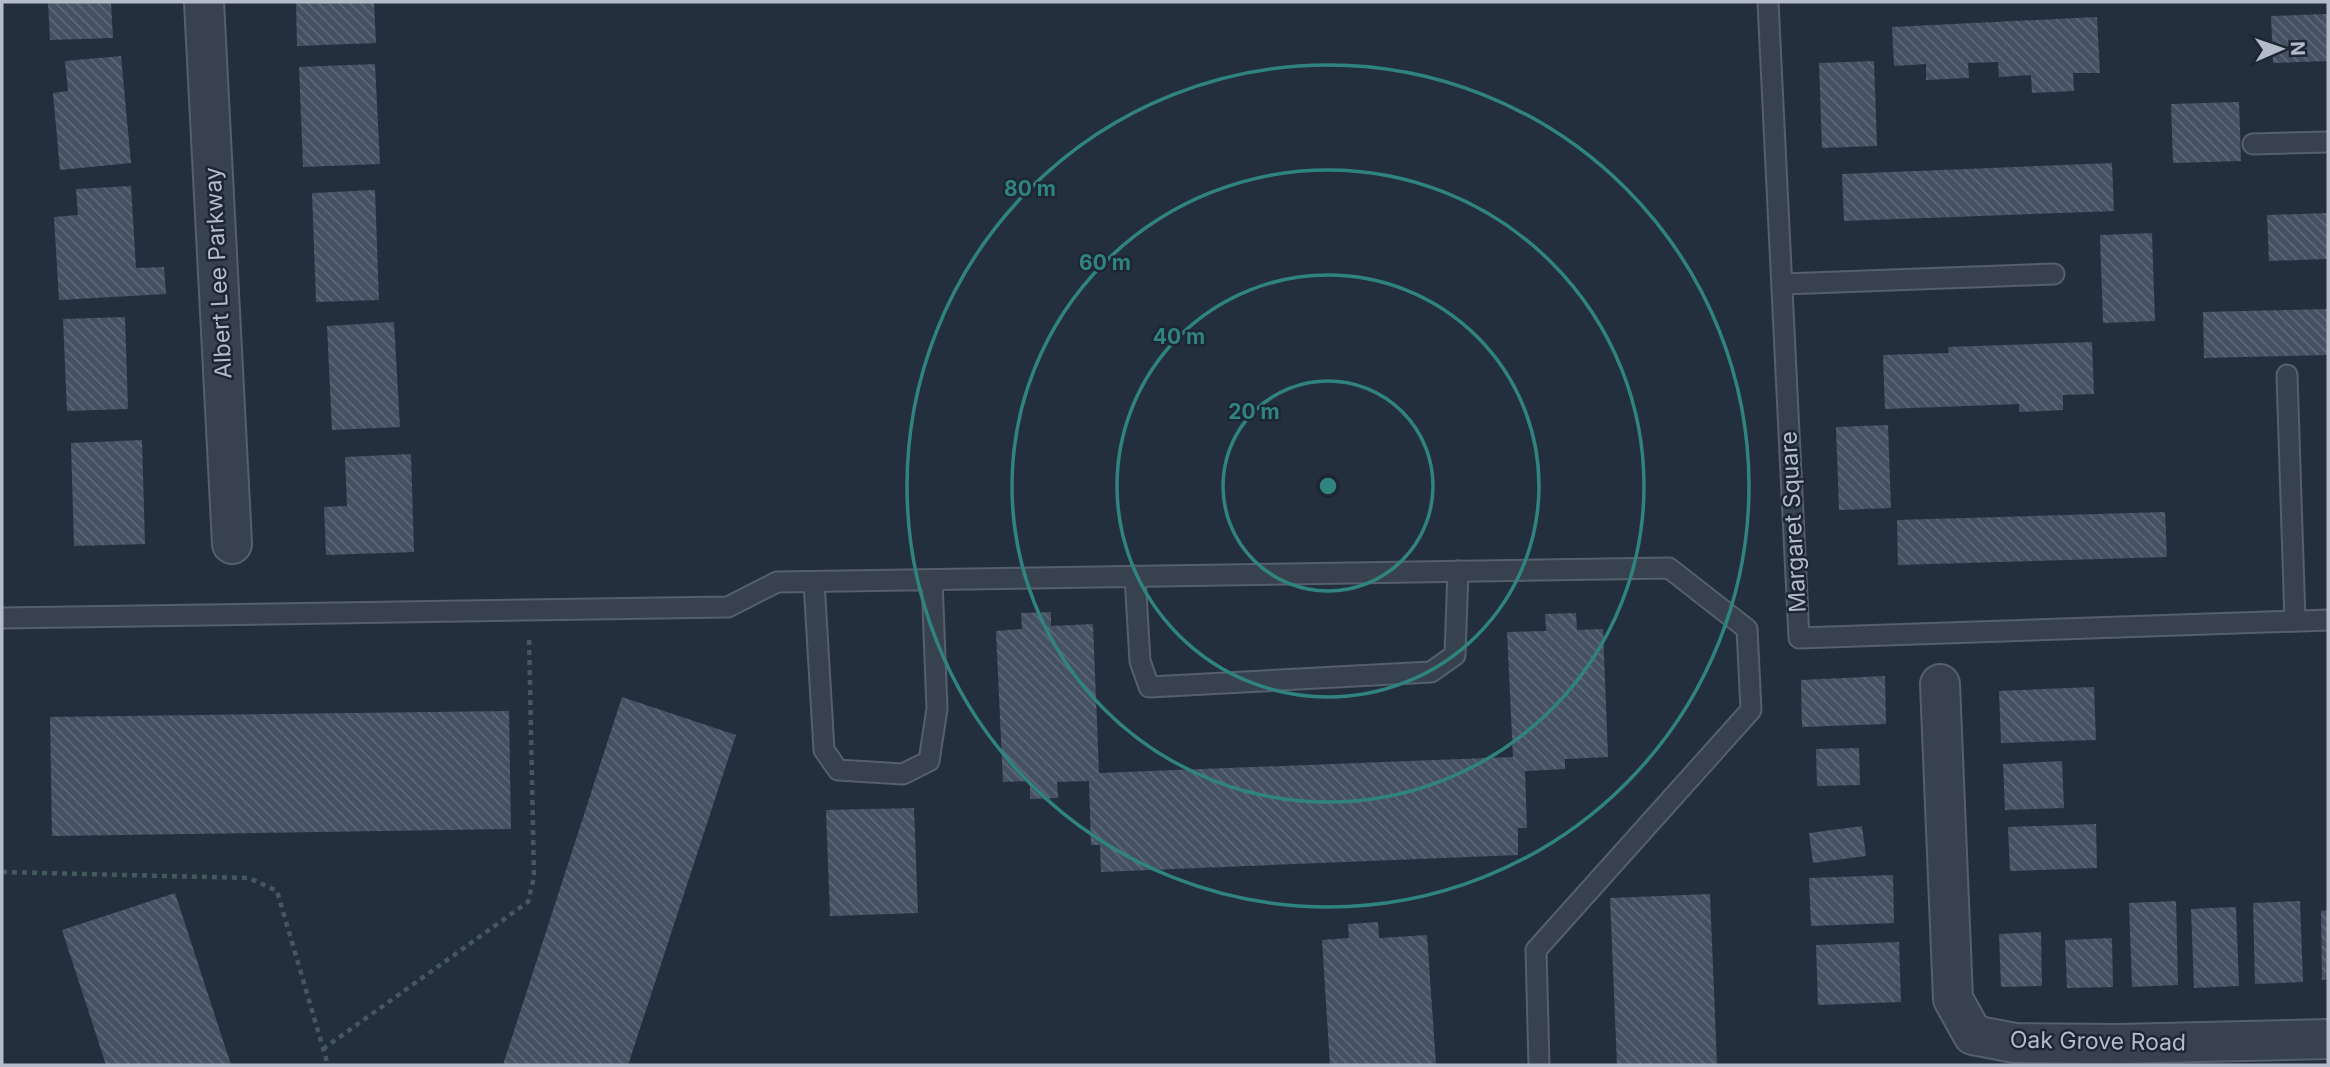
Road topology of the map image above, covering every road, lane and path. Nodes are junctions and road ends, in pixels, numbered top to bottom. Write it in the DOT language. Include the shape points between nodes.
graph roads {
  1 [pos="204,2"];
  2 [pos="1768,2"];
  3 [pos="2328,142"];
  4 [pos="2253,144"];
  5 [pos="2054,274"];
  6 [pos="1783,285"];
  7 [pos="2287,375"];
  8 [pos="232,544"];
  9 [pos="1458,571"];
  10 [pos="1135,576"];
  11 [pos="932,580"];
  12 [pos="814,582"];
  13 [pos="529,610"];
  14 [pos="2,618"];
  15 [pos="2328,620"];
  16 [pos="2295,621"];
  17 [pos="1940,684"];
  18 [pos="2,872"];
  19 [pos="2328,1039"];
  20 [pos="323,1049"];
  21 [pos="328,1065"];
  22 [pos="1539,1065"];
  1 -- 8 [label="street, Albert Lee Parkway"];
  2 -- 6 [label="lane, Margaret Square"];
  3 -- 4 [label="lane"];
  5 -- 6 [label="lane"];
  6 -- 16 [label="lane, Margaret Square" via="1799,638"];
  7 -- 16 [label="lane"];
  9 -- 10 [label="lane"];
  9 -- 10 [label="lane" via="1455,655 1431,672 1149,687 1140,661"];
  9 -- 22 [label="lane" via="1669,568 1747,629 1751,710 1536,950"];
  10 -- 11 [label="lane"];
  11 -- 12 [label="lane"];
  11 -- 12 [label="lane" via="937,709 929,761 903,774 838,770 824,750"];
  12 -- 13 [label="lane" via="777,582 728,607"];
  13 -- 14 [label="lane"];
  13 -- 20 [label="path" via="534,877 528,902"];
  15 -- 16 [label="lane, Margaret Square"];
  17 -- 19 [label="street, Oak Grove Road" via="1953,999 1973,1035 2015,1043"];
  18 -- 20 [label="path" via="249,878 277,891"];
  20 -- 21 [label="path"];
}
